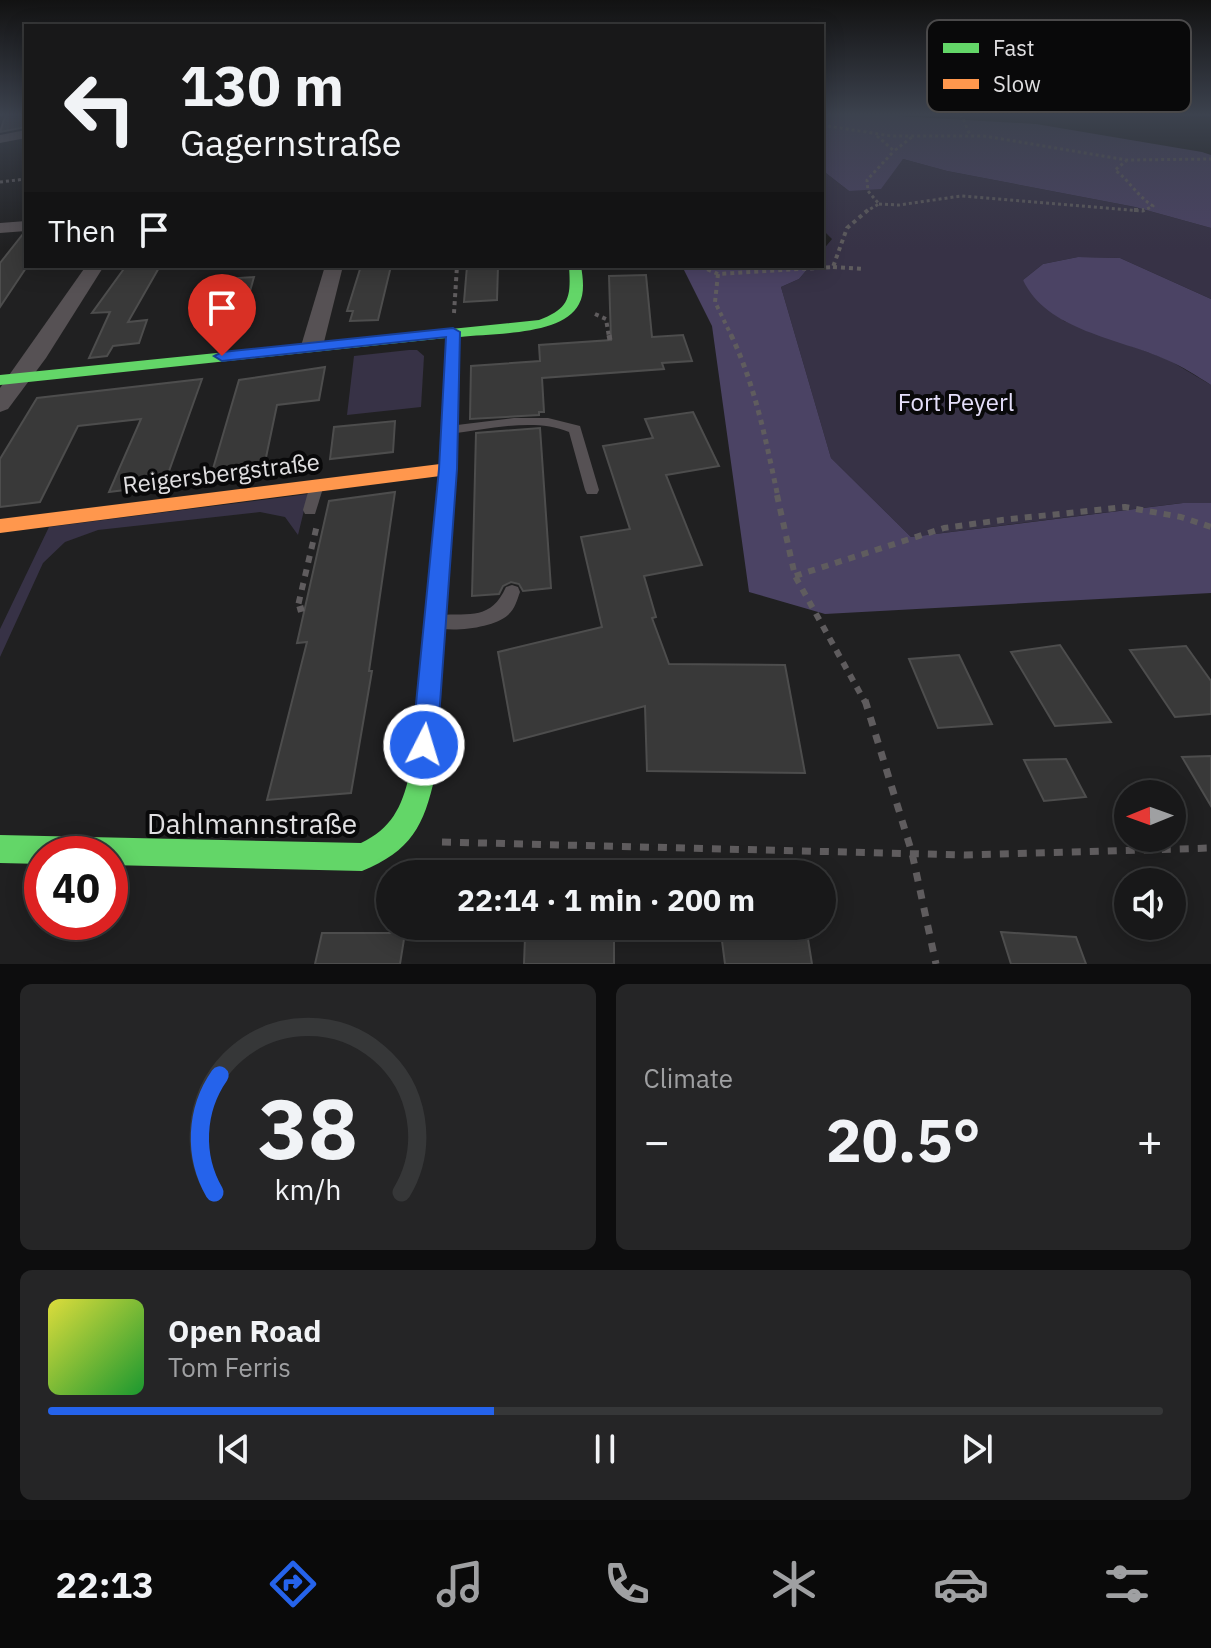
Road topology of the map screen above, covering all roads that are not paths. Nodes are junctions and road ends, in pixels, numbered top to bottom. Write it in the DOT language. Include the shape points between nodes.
graph roads {
  1 [pos="24,226"];
  2 [pos="0,228"];
  3 [pos="93,268"];
  4 [pos="333,268"];
  5 [pos="575,268"];
  6 [pos="453,332"];
  7 [pos="312,346"];
  8 [pos="10,379"];
  9 [pos="0,404"];
  10 [pos="449,430"];
  11 [pos="448,469"];
  12 [pos="317,485"];
  13 [pos="592,490"];
  14 [pos="313,517"];
  15 [pos="0,526"];
  16 [pos="512,592"];
  17 [pos="434,622"];
  18 [pos="0,849"];
  1 -- 2 [label="street"];
  3 -- 8 [label="street"];
  4 -- 7 [label="street"];
  5 -- 6 [label="street" via="579,294 570,312 541,324"];
  6 -- 7 [label="street"];
  6 -- 10 [label="street"];
  7 -- 8 [label="street"];
  8 -- 9 [label="street"];
  10 -- 11 [label="street"];
  10 -- 13 [label="lane" via="565,423 575,429"];
  11 -- 12 [label="street, Reigersbergstraße"];
  11 -- 17 [label="street"];
  12 -- 14 [label="lane"];
  12 -- 15 [label="street, Reigersbergstraße"];
  16 -- 17 [label="lane" via="505,610 495,617"];
  17 -- 18 [label="street, Dahlmannstraße" via="416,805 402,833 387,848 362,857"];
}
